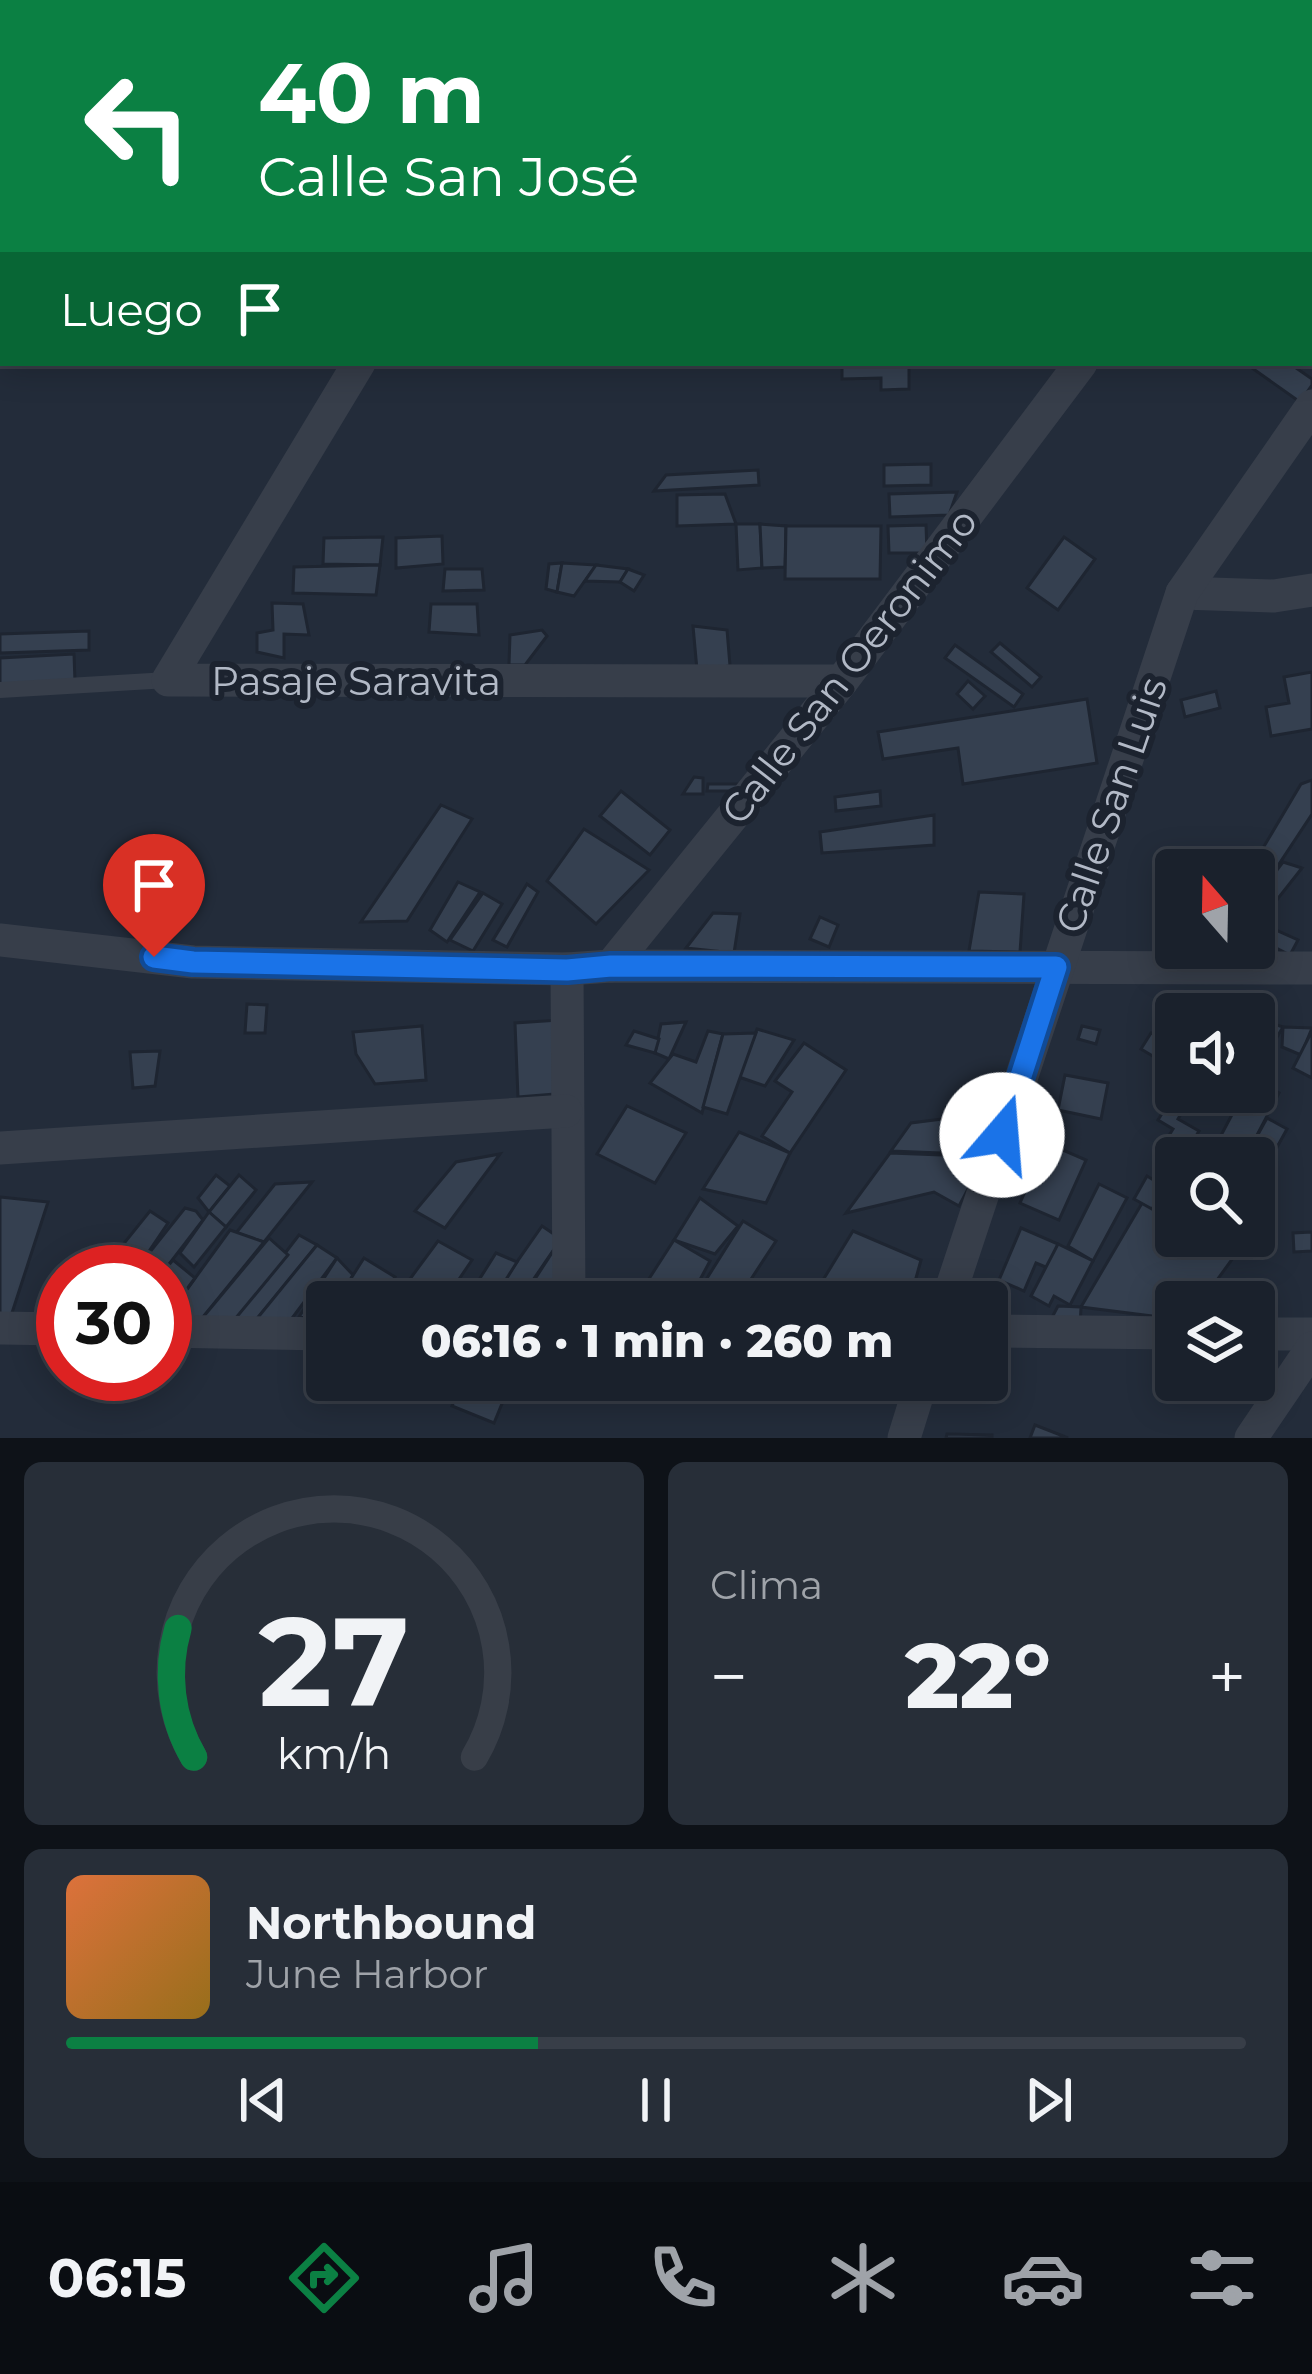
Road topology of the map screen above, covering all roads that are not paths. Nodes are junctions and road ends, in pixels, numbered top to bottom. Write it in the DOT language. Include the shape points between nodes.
graph roads {
  1 [pos="357,366"];
  2 [pos="1080,366"];
  3 [pos="1312,406"];
  4 [pos="1312,590"];
  5 [pos="1182,593"];
  6 [pos="168,680"];
  7 [pos="842,681"];
  8 [pos="0,690"];
  9 [pos="0,940"];
  10 [pos="611,966"];
  11 [pos="1056,967"];
  12 [pos="1312,968"];
  13 [pos="567,970"];
  14 [pos="566,1111"];
  15 [pos="0,1148"];
  16 [pos="569,1281"];
  17 [pos="954,1281"];
  18 [pos="0,1328"];
  19 [pos="36,1329"];
  20 [pos="1008,1331"];
  21 [pos="192,1332"];
  22 [pos="1155,1333"];
  23 [pos="306,1334"];
  24 [pos="1275,1334"];
  25 [pos="1312,1334"];
  26 [pos="1312,1348"];
  27 [pos="915,1401"];
  28 [pos="904,1438"];
  29 [pos="1251,1438"];
  1 -- 6 [label="street, Pasaje Saravita"];
  2 -- 7 [label="street, Calle San Oeronimo"];
  3 -- 5 [label="street, Calle San Luis"];
  4 -- 5 [label="street"];
  5 -- 11 [label="street, Calle San Luis"];
  6 -- 7 [label="street, Pasaje Saravita"];
  6 -- 8 [label="lane"];
  7 -- 10 [label="street, Calle San Oeronimo"];
  9 -- 13 [label="street" via="193,962"];
  10 -- 11 [label="street"];
  10 -- 13 [label="street"];
  11 -- 12 [label="street"];
  11 -- 17 [label="street, Calle San Luis"];
  13 -- 14 [label="street"];
  14 -- 15 [label="street"];
  14 -- 16 [label="street"];
  18 -- 19 [label="street"];
  20 -- 22 [label="street"];
  21 -- 23 [label="street"];
  24 -- 25 [label="street"];
  26 -- 29 [label="street"];
  27 -- 28 [label="street"];
}
